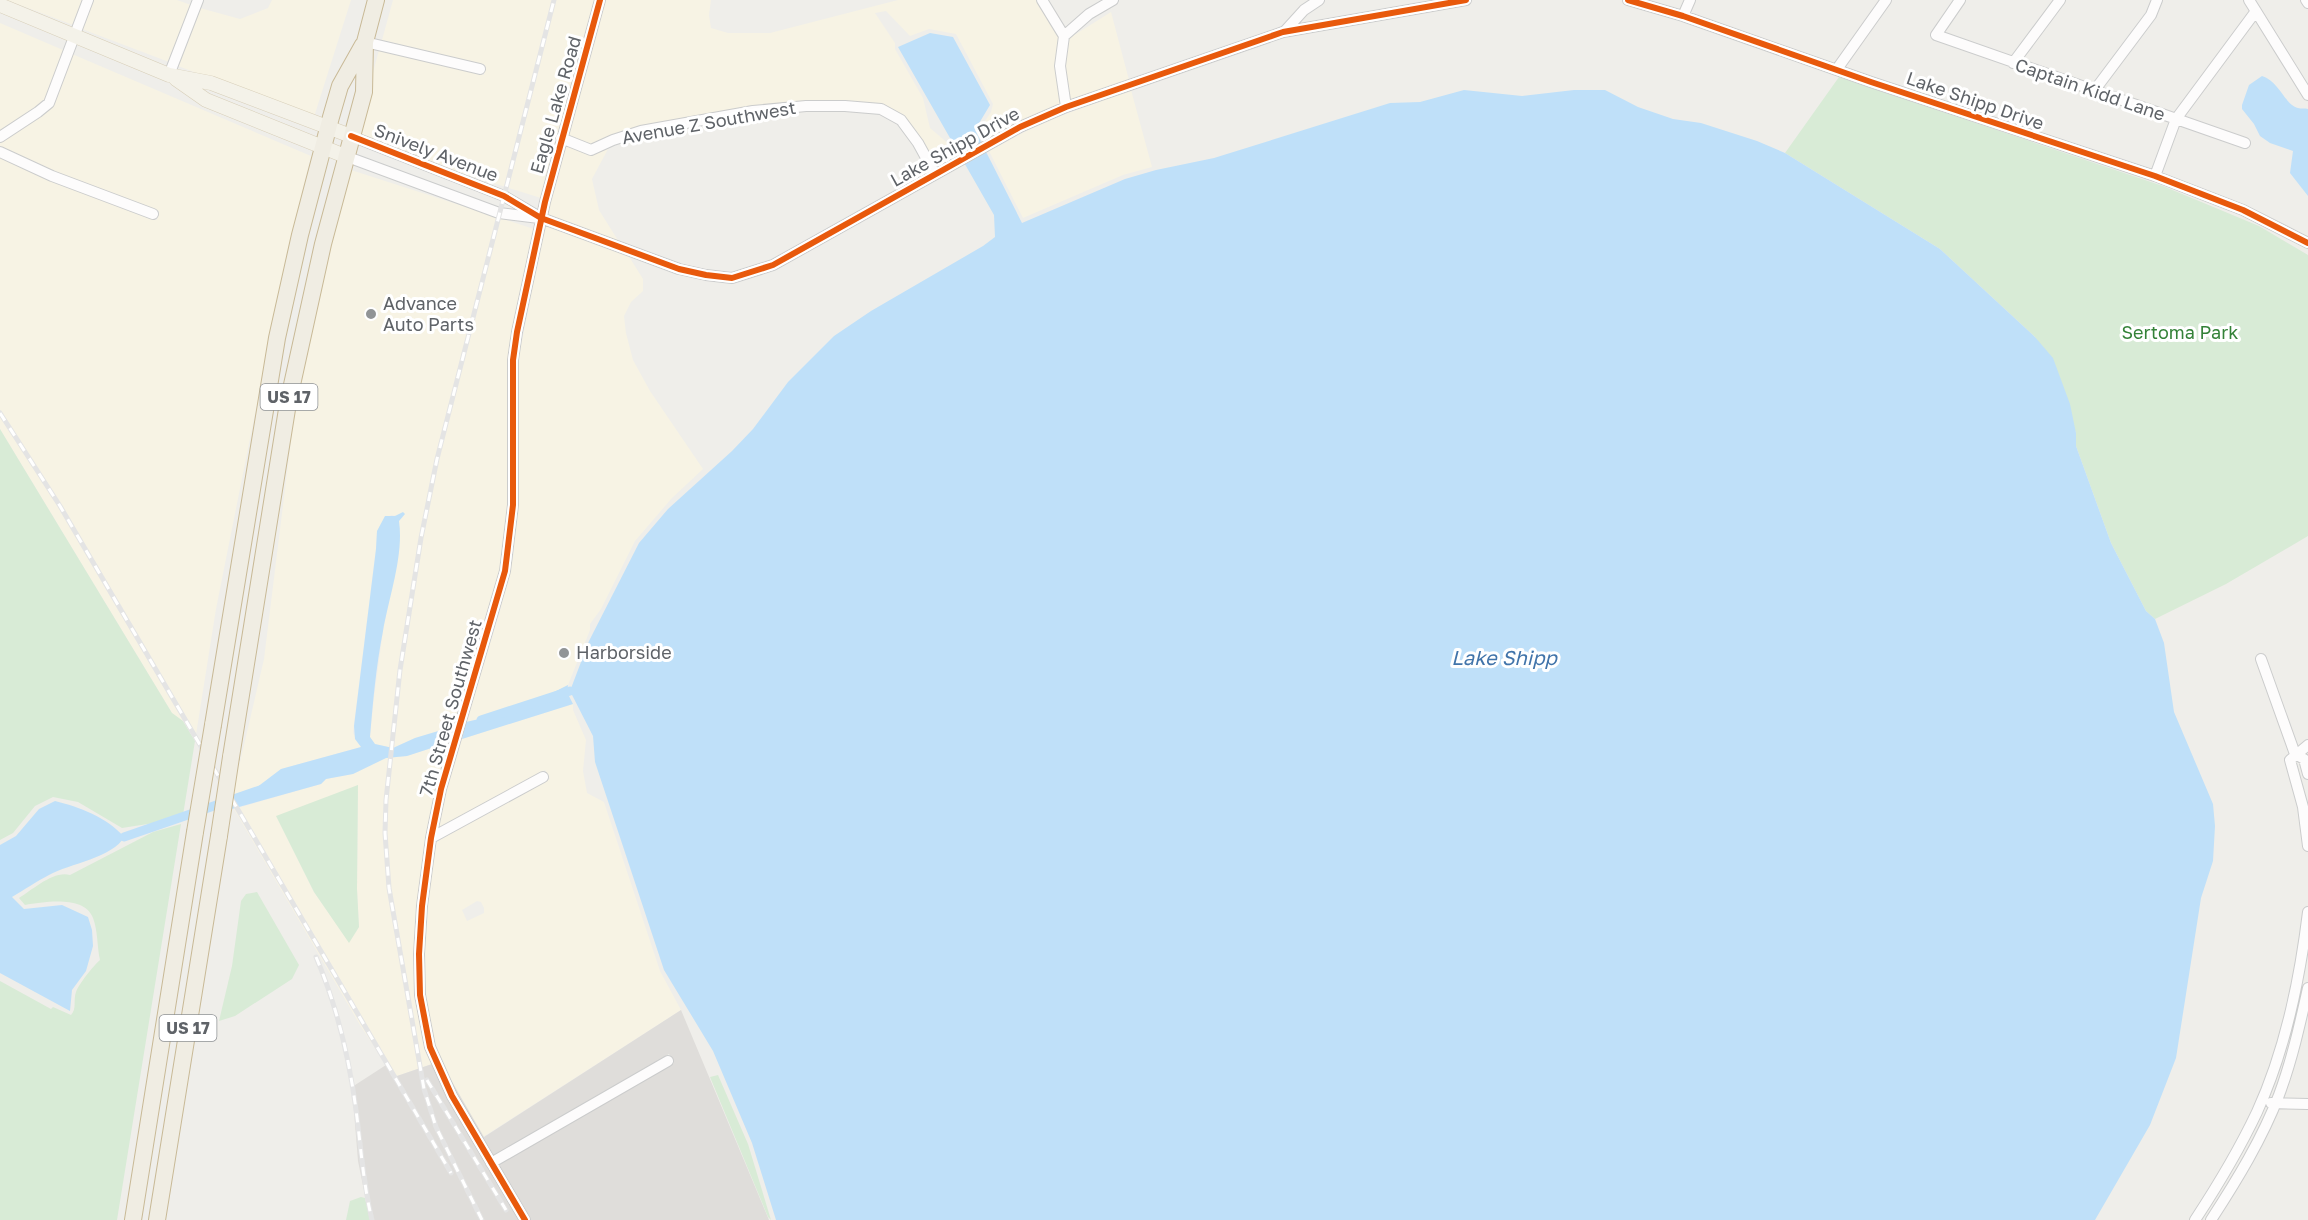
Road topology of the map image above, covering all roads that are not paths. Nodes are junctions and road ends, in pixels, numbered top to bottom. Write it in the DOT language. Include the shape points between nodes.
graph roads {
  1 [pos="88,0"];
  2 [pos="198,0"];
  3 [pos="376,0"];
  4 [pos="600,0"];
  5 [pos="1042,0"];
  6 [pos="1113,0"];
  7 [pos="1319,0"];
  8 [pos="1466,0"];
  9 [pos="1628,0"];
  10 [pos="1690,0"];
  11 [pos="1886,0"];
  12 [pos="1960,0"];
  13 [pos="2060,0"];
  14 [pos="2157,0"];
  15 [pos="2249,0"];
  16 [pos="1425,3"];
  17 [pos="0,5"];
  18 [pos="2256,11"];
  19 [pos="1683,16"];
  20 [pos="1283,32"];
  21 [pos="74,36"];
  22 [pos="1064,36"];
  23 [pos="365,42"];
  24 [pos="2013,63"];
  25 [pos="480,69"];
  26 [pos="1836,69"];
  27 [pos="169,75"];
  28 [pos="2094,91"];
  29 [pos="2308,96"];
  30 [pos="1066,107"];
  31 [pos="2176,119"];
  32 [pos="328,127"];
  33 [pos="351,136"];
  34 [pos="0,137"];
  35 [pos="561,138"];
  36 [pos="2245,143"];
  37 [pos="323,147"];
  38 [pos="0,152"];
  39 [pos="345,156"];
  40 [pos="940,172"];
  41 [pos="2155,176"];
  42 [pos="153,214"];
  43 [pos="541,218"];
  44 [pos="2308,243"];
  45 [pos="2261,659"];
  46 [pos="2308,745"];
  47 [pos="2295,754"];
  48 [pos="2308,774"];
  49 [pos="543,777"];
  50 [pos="2307,826"];
  51 [pos="431,838"];
  52 [pos="2308,846"];
  53 [pos="2308,912"];
  54 [pos="2304,965"];
  55 [pos="2308,988"];
  56 [pos="668,1061"];
  57 [pos="2262,1101"];
  58 [pos="2275,1104"];
  59 [pos="2308,1104"];
  60 [pos="491,1163"];
  61 [pos="132,1220"];
  62 [pos="157,1220"];
  63 [pos="525,1220"];
  64 [pos="2195,1220"];
  65 [pos="2211,1220"];
  1 -- 21 [label="street"];
  2 -- 27 [label="street"];
  3 -- 23 [label="highway, US 17"];
  4 -- 35 [label="street, Eagle Lake Road"];
  5 -- 22 [label="street"];
  6 -- 22 [label="street"];
  7 -- 20 [label="street"];
  8 -- 16 [label="street, Lake Shipp Drive"];
  9 -- 19 [label="street, Lake Shipp Drive"];
  10 -- 19 [label="street"];
  11 -- 26 [label="street"];
  12 -- 24 [label="street, Captain Kidd Lane" via="1936,35"];
  13 -- 24 [label="street"];
  14 -- 28 [label="street" via="2151,15"];
  15 -- 18 [label="street"];
  16 -- 20 [label="street, Lake Shipp Drive"];
  17 -- 21 [label="main road, Snively Avenue"];
  18 -- 29 [label="street"];
  18 -- 31 [label="street"];
  19 -- 26 [label="street, Lake Shipp Drive"];
  20 -- 30 [label="street, Lake Shipp Drive"];
  21 -- 27 [label="main road, Snively Avenue"];
  21 -- 34 [label="street" via="48,103"];
  22 -- 30 [label="street" via="1060,74"];
  23 -- 25 [label="street"];
  23 -- 32 [label="highway, US 17" via="340,86"];
  23 -- 33 [label="highway, US 17" via="364,92"];
  24 -- 28 [label="street, Captain Kidd Lane"];
  26 -- 41 [label="street, Lake Shipp Drive"];
  27 -- 32 [label="main road, Snively Avenue" via="211,83"];
  27 -- 37 [label="main road, Snively Avenue" via="206,100"];
  28 -- 31 [label="street, Captain Kidd Lane"];
  30 -- 40 [label="street, Lake Shipp Drive"];
  31 -- 36 [label="street, Captain Kidd Lane"];
  31 -- 41 [label="street"];
  32 -- 33 [label="main road, Snively Avenue"];
  32 -- 37 [label="highway, US 17"];
  33 -- 39 [label="highway, US 17"];
  33 -- 43 [label="street, Snively Avenue" via="504,195"];
  35 -- 40 [label="street, Avenue Z Southwest" via="591,150 642,131 753,111 806,106 872,108 890,113 907,126"];
  35 -- 43 [label="street, Eagle Lake Road"];
  37 -- 39 [label="main road, Snively Avenue"];
  37 -- 61 [label="highway, US 17, bridge" via="274,349"];
  38 -- 42 [label="street"];
  39 -- 43 [label="street, Snively Avenue" via="499,213"];
  39 -- 62 [label="highway, US 17, bridge" via="288,403"];
  40 -- 43 [label="street, Lake Shipp Drive" via="773,265 732,278 668,266"];
  41 -- 44 [label="street, Lake Shipp Drive" via="2243,210"];
  43 -- 51 [label="street, 7th Street Southwest" via="513,360 513,506 508,556 496,609 449,760"];
  45 -- 47 [label="street"];
  46 -- 47 [label="street"];
  47 -- 48 [label="street" via="2304,759"];
  47 -- 50 [label="street" via="2290,760"];
  49 -- 51 [label="street"];
  50 -- 52 [label="street"];
  51 -- 60 [label="street, 7th Street Southwest" via="419,954 423,1017 443,1079"];
  53 -- 54 [label="street"];
  54 -- 57 [label="street"];
  55 -- 58 [label="street"];
  56 -- 60 [label="street"];
  57 -- 58 [label="street"];
  57 -- 64 [label="street" via="2224,1175"];
  58 -- 59 [label="street"];
  58 -- 65 [label="street" via="2241,1173"];
  60 -- 63 [label="street, 7th Street Southwest"];
}
